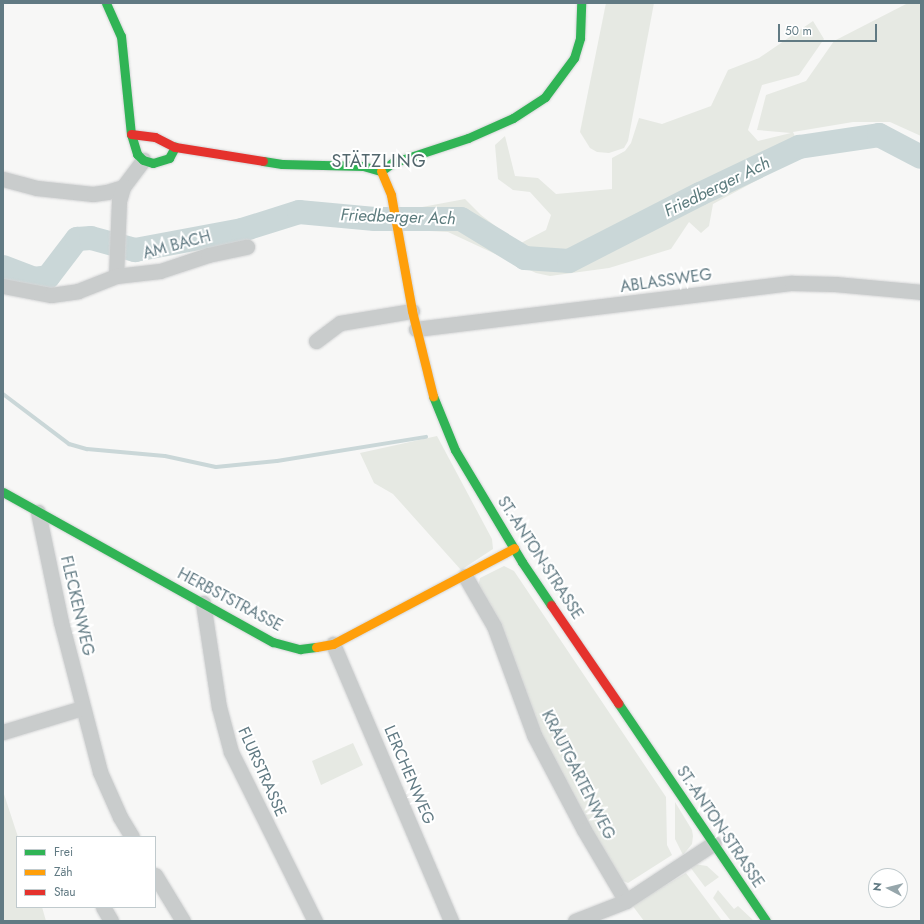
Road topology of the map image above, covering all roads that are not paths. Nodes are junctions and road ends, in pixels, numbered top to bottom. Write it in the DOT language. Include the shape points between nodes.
graph roads {
  1 [pos="106,3"];
  2 [pos="581,3"];
  3 [pos="131,134"];
  4 [pos="175,147"];
  5 [pos="143,160"];
  6 [pos="381,171"];
  7 [pos="3,179"];
  8 [pos="123,187"];
  9 [pos="247,247"];
  10 [pos="116,276"];
  11 [pos="3,286"];
  12 [pos="921,292"];
  13 [pos="412,310"];
  14 [pos="416,329"];
  15 [pos="316,341"];
  16 [pos="3,492"];
  17 [pos="38,512"];
  18 [pos="514,548"];
  19 [pos="465,576"];
  20 [pos="203,603"];
  21 [pos="333,644"];
  22 [pos="82,708"];
  23 [pos="3,732"];
  24 [pos="131,836"];
  25 [pos="714,843"];
  26 [pos="156,877"];
  27 [pos="626,901"];
  28 [pos="104,908"];
  29 [pos="111,921"];
  30 [pos="183,921"];
  31 [pos="315,921"];
  32 [pos="451,921"];
  33 [pos="575,921"];
  34 [pos="766,921"];
  1 -- 3 [label="street" via="121,36"];
  2 -- 6 [label="street" via="580,38 574,58 544,96 513,118 468,138 392,163"];
  3 -- 4 [label="street" via="155,137"];
  3 -- 5 [label="street" via="135,150"];
  4 -- 5 [label="street" via="169,158 162,161 153,163"];
  4 -- 6 [label="street" via="282,164 363,166"];
  5 -- 8 [label="street"];
  6 -- 13 [label="street, ST.-ANTON-STRASSE" via="390,190"];
  7 -- 8 [label="street" via="37,188 93,194"];
  8 -- 10 [label="street, AM BACH"];
  9 -- 10 [label="street, AM BACH" via="208,255 160,271"];
  10 -- 11 [label="street, AM BACH" via="78,291 51,295"];
  12 -- 14 [label="street, ABLASSWEG" via="792,283"];
  13 -- 14 [label="street, ST.-ANTON-STRASSE"];
  13 -- 15 [label="street" via="340,323"];
  14 -- 18 [label="street, ST.-ANTON-STRASSE" via="429,385 455,450"];
  16 -- 17 [label="street, HERBSTSTRASSE"];
  17 -- 20 [label="street, HERBSTSTRASSE"];
  17 -- 22 [label="street, FLECKENWEG"];
  18 -- 19 [label="street, HERBSTSTRASSE"];
  18 -- 25 [label="street, ST.-ANTON-STRASSE"];
  19 -- 21 [label="street, HERBSTSTRASSE"];
  19 -- 27 [label="street, KRAUTGARTENWEG" via="494,626 534,735 584,830"];
  20 -- 21 [label="street, HERBSTSTRASSE" via="273,642 288,647 300,649"];
  20 -- 31 [label="street, FLURSTRASSE" via="219,707 231,752"];
  21 -- 32 [label="street, LERCHENWEG"];
  22 -- 23 [label="street"];
  22 -- 24 [label="street, FLECKENWEG" via="106,788"];
  25 -- 27 [label="street"];
  25 -- 34 [label="street, ST.-ANTON-STRASSE"];
  26 -- 30 [label="street"];
  27 -- 33 [label="street"];
  28 -- 29 [label="street"];
}
